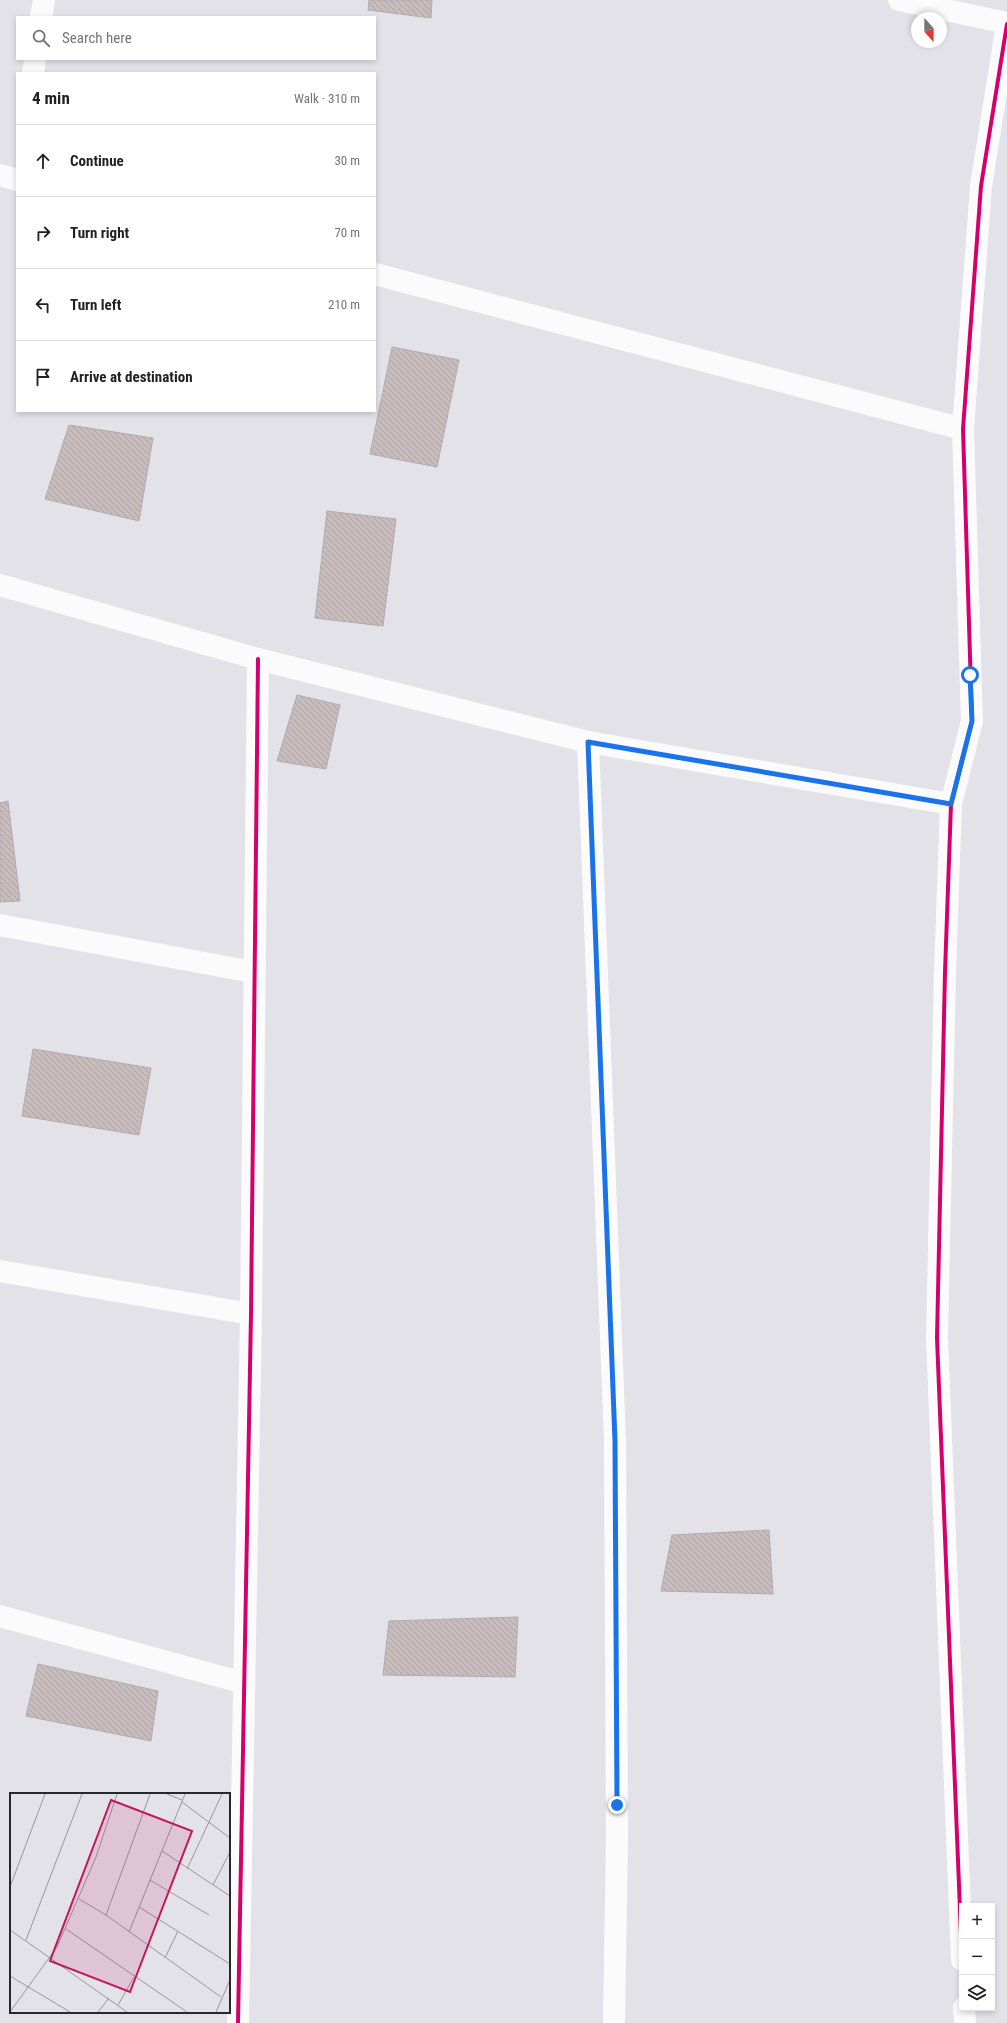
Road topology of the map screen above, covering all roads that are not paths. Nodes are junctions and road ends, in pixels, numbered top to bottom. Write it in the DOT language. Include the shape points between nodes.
graph roads {
  1 [pos="44,0"];
  2 [pos="899,0"];
  3 [pos="41,16"];
  4 [pos="1007,24"];
  5 [pos="35,60"];
  6 [pos="33,72"];
  7 [pos="0,175"];
  8 [pos="16,180"];
  9 [pos="376,274"];
  10 [pos="963,429"];
  11 [pos="0,586"];
  12 [pos="258,659"];
  13 [pos="588,742"];
  14 [pos="951,804"];
  15 [pos="0,925"];
  16 [pos="253,972"];
  17 [pos="0,1271"];
  18 [pos="251,1314"];
  19 [pos="0,1616"];
  20 [pos="244,1683"];
  21 [pos="961,1939"];
  22 [pos="964,2011"];
  23 [pos="238,2023"];
  24 [pos="614,2023"];
  25 [pos="964,2023"];
  1 -- 3 [label="street"];
  2 -- 4 [label="street"];
  4 -- 10 [label="street" via="981,186"];
  5 -- 6 [label="street"];
  7 -- 8 [label="street"];
  9 -- 10 [label="street"];
  10 -- 14 [label="street" via="972,721"];
  11 -- 12 [label="street"];
  12 -- 13 [label="street"];
  12 -- 16 [label="street"];
  13 -- 14 [label="street"];
  13 -- 24 [label="street" via="615,1441 617,1837"];
  14 -- 21 [label="street" via="937,1338"];
  15 -- 16 [label="street"];
  16 -- 18 [label="street"];
  17 -- 18 [label="street"];
  18 -- 20 [label="street"];
  19 -- 20 [label="street"];
  20 -- 23 [label="street"];
  22 -- 25 [label="street"];
}
